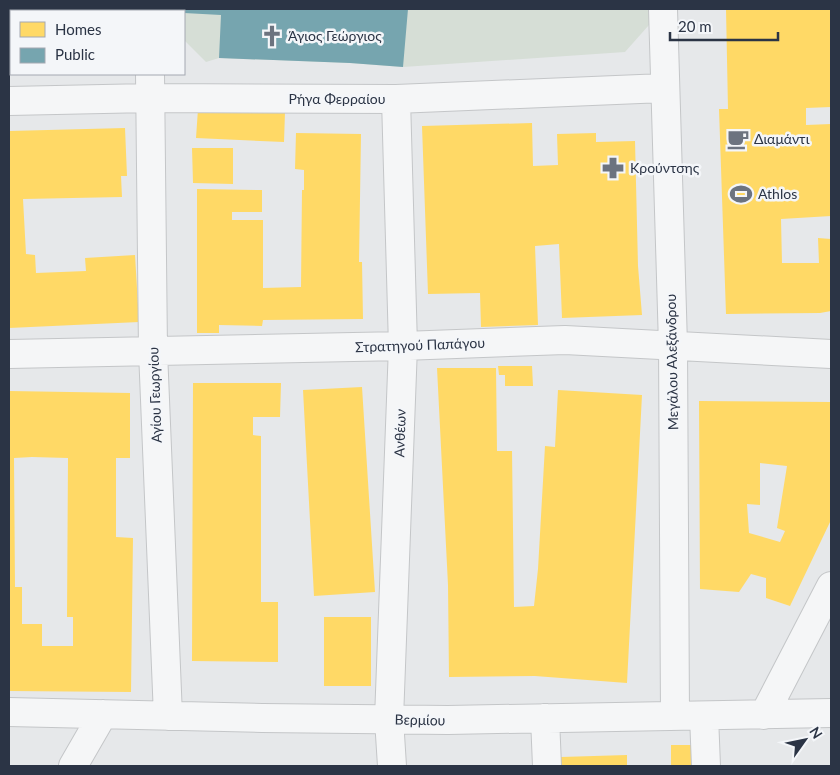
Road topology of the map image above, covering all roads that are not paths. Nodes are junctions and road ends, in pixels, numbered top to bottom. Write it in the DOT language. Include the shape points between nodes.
graph roads {
  1 [pos="663,9"];
  2 [pos="150,86"];
  3 [pos="664,88"];
  4 [pos="396,99"];
  5 [pos="9,101"];
  6 [pos="673,345"];
  7 [pos="403,346"];
  8 [pos="154,351"];
  9 [pos="9,354"];
  10 [pos="831,354"];
  11 [pos="831,586"];
  12 [pos="9,712"];
  13 [pos="831,713"];
  14 [pos="103,714"];
  15 [pos="764,715"];
  16 [pos="168,716"];
  17 [pos="675,716"];
  18 [pos="704,716"];
  19 [pos="545,718"];
  20 [pos="389,719"];
  21 [pos="73,766"];
  22 [pos="392,766"];
  23 [pos="547,766"];
  24 [pos="706,766"];
  1 -- 3 [label="street, Μεγάλου Αλεξάνδρου"];
  2 -- 4 [label="street, Ρήγα Φερραίου"];
  2 -- 5 [label="street, Ρήγα Φερραίου"];
  2 -- 8 [label="street, Αγίου Γεωργίου"];
  3 -- 4 [label="street, Ρήγα Φερραίου"];
  3 -- 6 [label="street, Μεγάλου Αλεξάνδρου"];
  4 -- 7 [label="street, Ανθέων"];
  6 -- 7 [label="street, Στρατηγού Παπάγου" via="565,340"];
  6 -- 10 [label="street, Στρατηγού Παπάγου"];
  6 -- 17 [label="street, Μεγάλου Αλεξάνδρου"];
  7 -- 8 [label="street, Στρατηγού Παπάγου"];
  7 -- 20 [label="street, Ανθέων"];
  8 -- 9 [label="street, Στρατηγού Παπάγου"];
  8 -- 16 [label="street, Αγίου Γεωργίου"];
  11 -- 15 [label="street"];
  12 -- 14 [label="street, Βερμίου"];
  13 -- 15 [label="street, Βερμίου"];
  14 -- 16 [label="street, Βερμίου"];
  14 -- 21 [label="street"];
  15 -- 18 [label="street, Βερμίου"];
  16 -- 20 [label="street, Βερμίου"];
  17 -- 18 [label="street, Βερμίου"];
  17 -- 19 [label="street, Βερμίου"];
  18 -- 24 [label="street"];
  19 -- 20 [label="street, Βερμίου"];
  19 -- 23 [label="street"];
  20 -- 22 [label="street, Ανθέων"];
}
